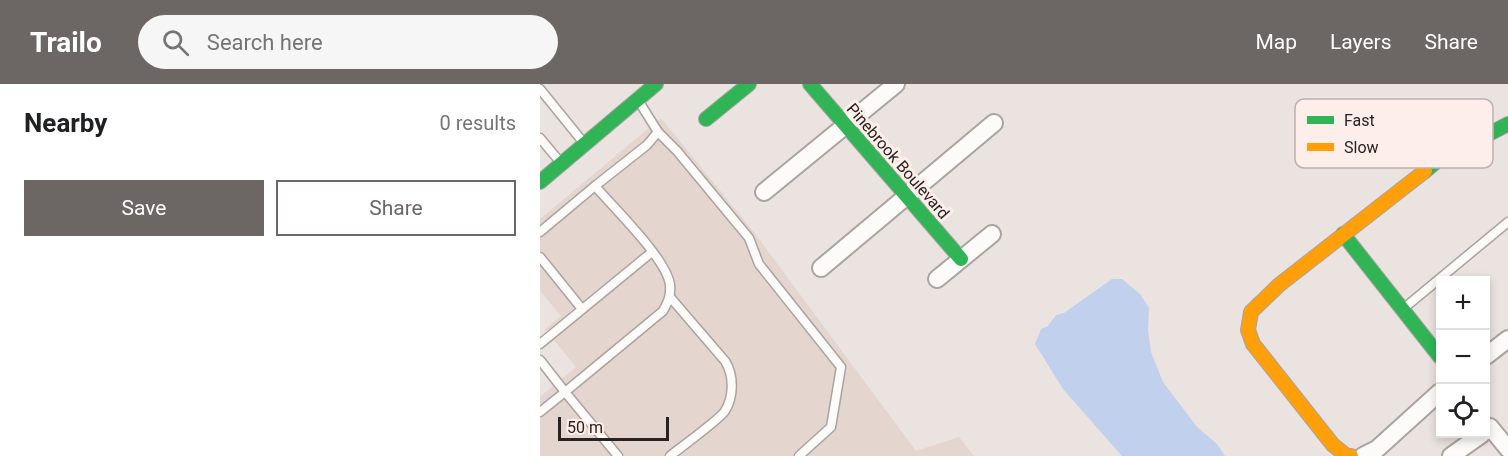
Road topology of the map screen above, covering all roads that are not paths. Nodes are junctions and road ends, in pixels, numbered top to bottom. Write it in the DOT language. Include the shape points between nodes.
graph roads {
  1 [pos="656,84"];
  2 [pos="749,84"];
  3 [pos="810,84"];
  4 [pos="896,84"];
  5 [pos="540,89"];
  6 [pos="638,100"];
  7 [pos="706,119"];
  8 [pos="994,123"];
  9 [pos="1508,124"];
  10 [pos="846,125"];
  11 [pos="658,132"];
  12 [pos="1493,132"];
  13 [pos="540,138"];
  14 [pos="585,145"];
  15 [pos="561,164"];
  16 [pos="1427,168"];
  17 [pos="540,182"];
  18 [pos="595,186"];
  19 [pos="764,192"];
  20 [pos="907,196"];
  21 [pos="1508,222"];
  22 [pos="540,232"];
  23 [pos="992,234"];
  24 [pos="1343,234"];
  25 [pos="652,252"];
  26 [pos="540,257"];
  27 [pos="962,259"];
  28 [pos="821,268"];
  29 [pos="937,279"];
  30 [pos="670,297"];
  31 [pos="582,309"];
  32 [pos="1402,309"];
  33 [pos="1508,339"];
  34 [pos="540,344"];
  35 [pos="1436,352"];
  36 [pos="1490,352"];
  37 [pos="540,360"];
  38 [pos="565,392"];
  39 [pos="1436,396"];
  40 [pos="540,412"];
  41 [pos="1490,427"];
  42 [pos="1476,438"];
  43 [pos="1508,448"];
  44 [pos="618,456"];
  45 [pos="670,456"];
  46 [pos="799,456"];
  47 [pos="1351,456"];
  48 [pos="1363,456"];
  49 [pos="1451,456"];
  1 -- 6 [label="street"];
  2 -- 7 [label="street"];
  3 -- 10 [label="street, Pinebrook Boulevard"];
  4 -- 10 [label="street"];
  5 -- 14 [label="lane"];
  6 -- 11 [label="lane"];
  6 -- 14 [label="street"];
  8 -- 20 [label="street"];
  9 -- 12 [label="street"];
  10 -- 19 [label="street"];
  10 -- 20 [label="street, Pinebrook Boulevard"];
  11 -- 18 [label="lane"];
  11 -- 46 [label="lane" via="749,238 759,264 841,367 831,427"];
  13 -- 15 [label="lane"];
  14 -- 15 [label="street"];
  15 -- 17 [label="street"];
  16 -- 24 [label="street"];
  18 -- 22 [label="lane"];
  18 -- 25 [label="lane"];
  20 -- 27 [label="street, Pinebrook Boulevard"];
  20 -- 28 [label="street"];
  21 -- 32 [label="lane"];
  23 -- 27 [label="street"];
  24 -- 32 [label="street"];
  24 -- 47 [label="street" via="1251,312 1248,330 1253,344 1333,446"];
  25 -- 30 [label="lane" via="670,283"];
  25 -- 31 [label="lane"];
  26 -- 31 [label="lane"];
  27 -- 29 [label="street"];
  30 -- 38 [label="lane" via="663,311"];
  30 -- 45 [label="lane" via="725,361 732,384 725,411"];
  31 -- 34 [label="lane"];
  32 -- 35 [label="street"];
  33 -- 36 [label="street"];
  37 -- 38 [label="lane"];
  38 -- 40 [label="lane"];
  38 -- 44 [label="lane"];
  39 -- 48 [label="street" via="1377,449"];
  41 -- 43 [label="street"];
  42 -- 49 [label="street"];
}
